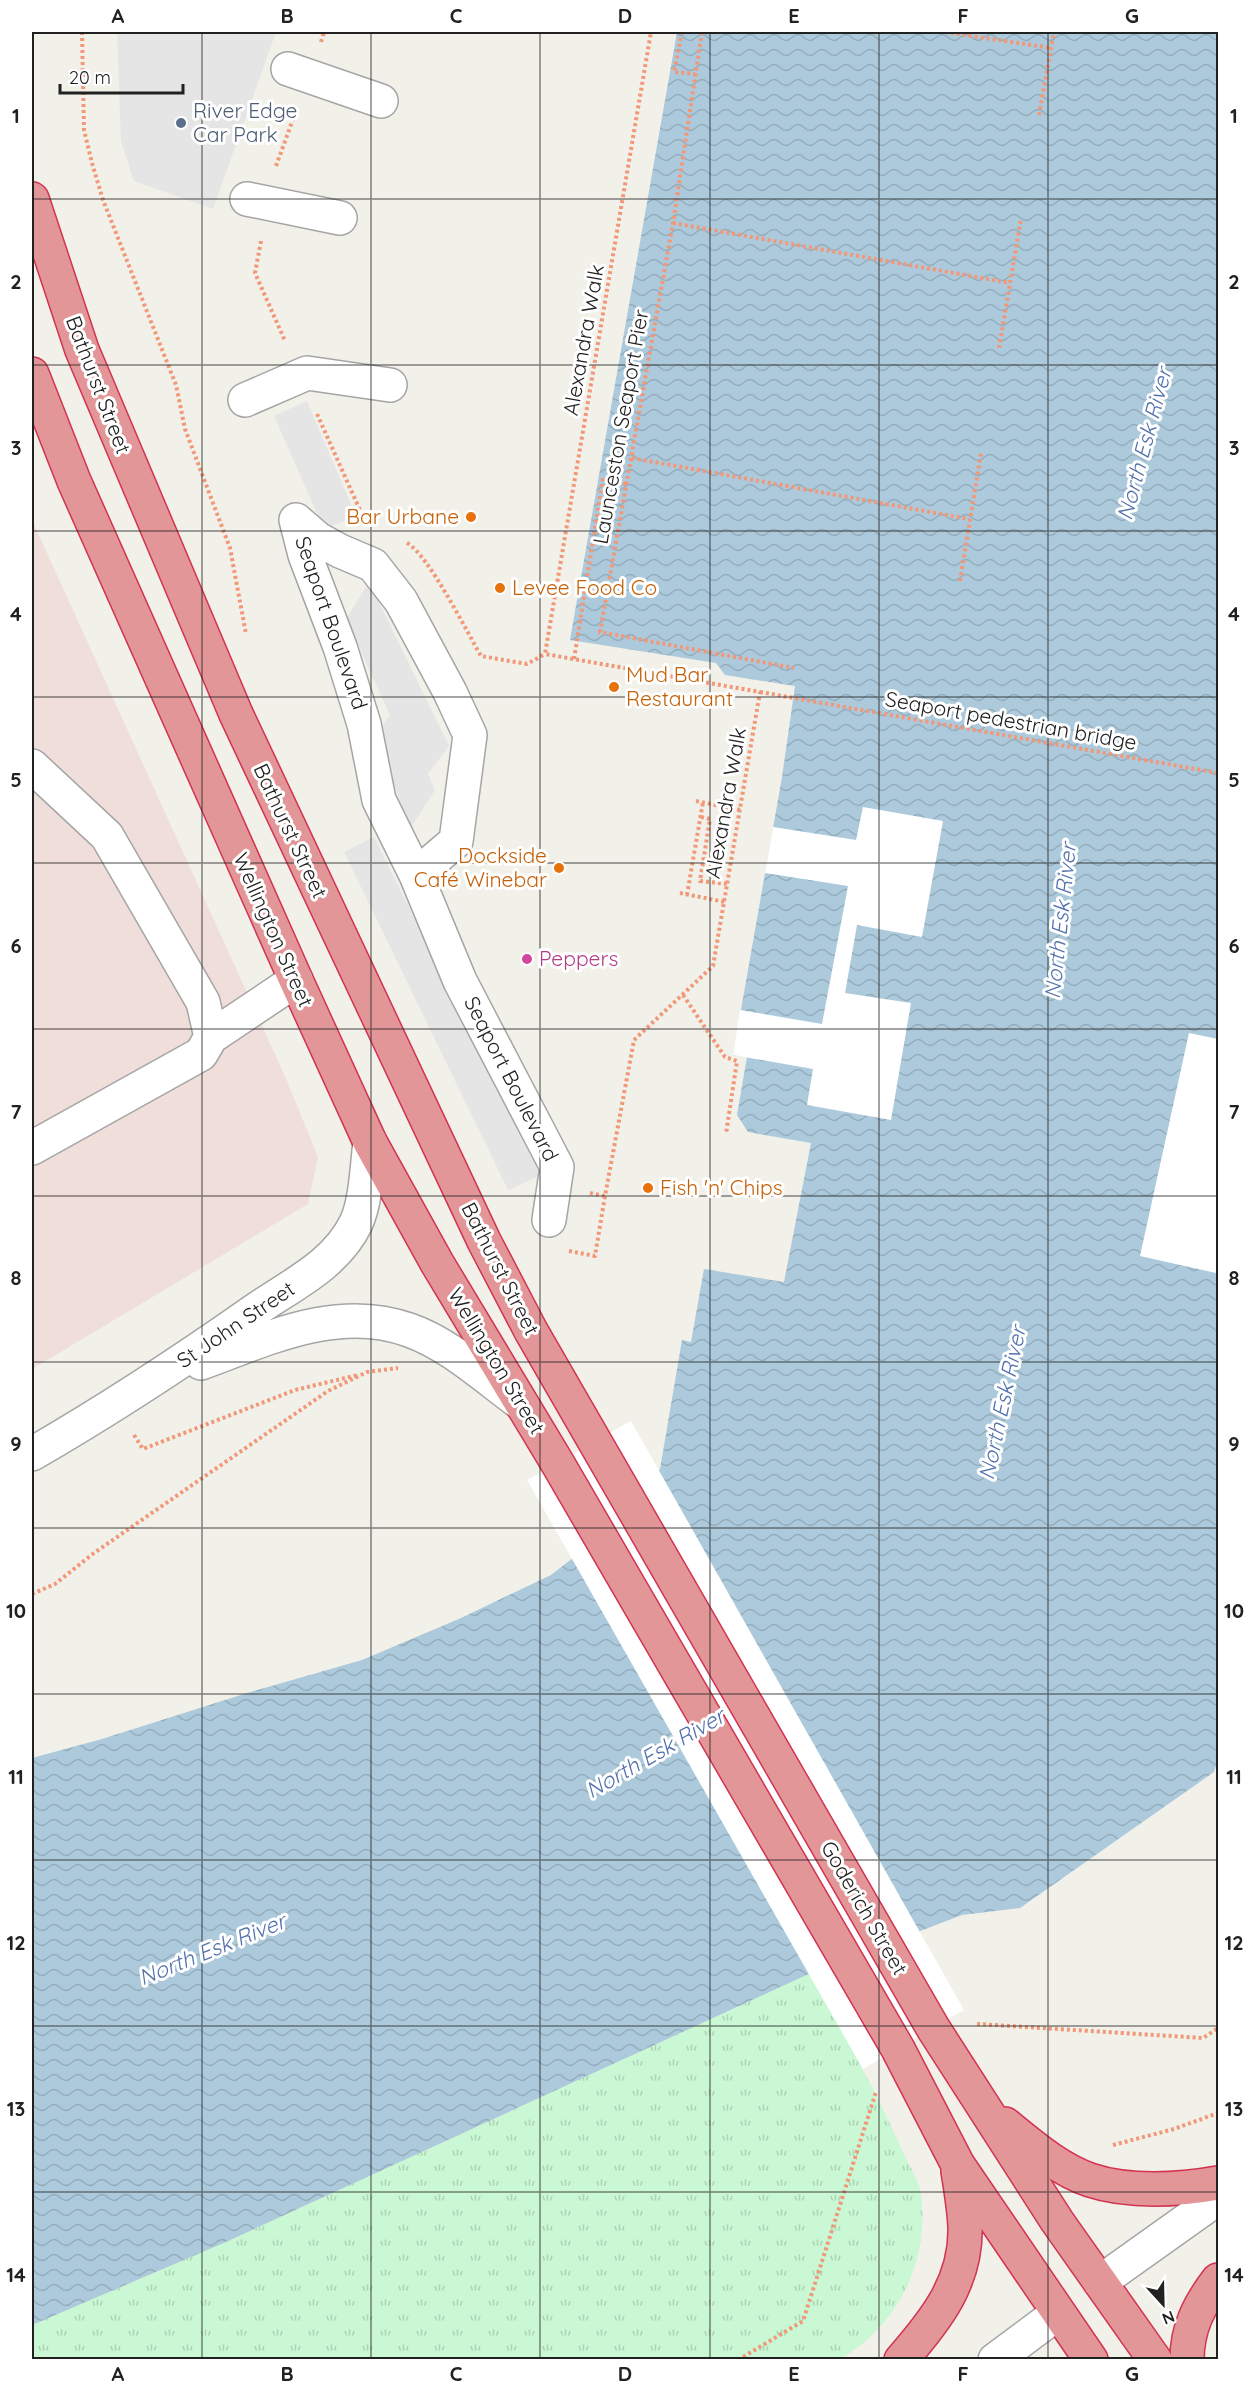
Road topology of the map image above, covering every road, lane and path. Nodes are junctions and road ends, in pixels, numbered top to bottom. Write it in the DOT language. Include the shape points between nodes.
graph roads {
  1 [pos="82,32"];
  2 [pos="651,32"];
  3 [pos="682,32"];
  4 [pos="702,32"];
  5 [pos="945,32"];
  6 [pos="1054,32"];
  7 [pos="1051,48"];
  8 [pos="288,69"];
  9 [pos="695,74"];
  10 [pos="381,101"];
  11 [pos="1039,115"];
  12 [pos="32,199"];
  13 [pos="247,199"];
  14 [pos="340,219"];
  15 [pos="1021,219"];
  16 [pos="673,223"];
  17 [pos="1010,283"];
  18 [pos="999,348"];
  19 [pos="32,374"];
  20 [pos="390,386"];
  21 [pos="245,400"];
  22 [pos="981,453"];
  23 [pos="632,458"];
  24 [pos="626,484"];
  25 [pos="969,519"];
  26 [pos="960,581"];
  27 [pos="246,636"];
  28 [pos="545,654"];
  29 [pos="574,659"];
  30 [pos="535,660"];
  31 [pos="794,668"];
  32 [pos="760,692"];
  33 [pos="32,766"];
  34 [pos="1218,773"];
  35 [pos="696,801"];
  36 [pos="703,802"];
  37 [pos="740,810"];
  38 [pos="701,817"];
  39 [pos="416,875"];
  40 [pos="728,884"];
  41 [pos="680,892"];
  42 [pos="687,895"];
  43 [pos="724,902"];
  44 [pos="296,980"];
  45 [pos="682,995"];
  46 [pos="211,1036"];
  47 [pos="726,1134"];
  48 [pos="370,1142"];
  49 [pos="32,1148"];
  50 [pos="550,1208"];
  51 [pos="406,1367"];
  52 [pos="367,1372"];
  53 [pos="160,1377"];
  54 [pos="519,1402"];
  55 [pos="115,1406"];
  56 [pos="596,1441"];
  57 [pos="32,1454"];
  58 [pos="558,1464"];
  59 [pos="32,1594"];
  60 [pos="977,2024"];
  61 [pos="1218,2028"];
  62 [pos="877,2088"];
  63 [pos="981,2104"];
  64 [pos="1218,2113"];
  65 [pos="1111,2146"];
  66 [pos="958,2165"];
  67 [pos="1218,2183"];
  68 [pos="1218,2198"];
  69 [pos="1218,2280"];
  70 [pos="1100,2282"];
  71 [pos="1058,2313"];
  72 [pos="738,2360"];
  73 [pos="901,2360"];
  74 [pos="995,2360"];
  75 [pos="1091,2360"];
  76 [pos="1155,2360"];
  77 [pos="1187,2360"];
  1 -- 27 [label="path" via="84,130 92,163 176,386 185,429 230,548"];
  2 -- 28 [label="path, Alexandra Walk"];
  3 -- 9 [label="path" via="674,72"];
  4 -- 9 [label="path, Launceston Seaport Pier"];
  5 -- 7 [label="path"];
  6 -- 7 [label="path"];
  7 -- 11 [label="path"];
  8 -- 10 [label="street"];
  9 -- 16 [label="path, Launceston Seaport Pier"];
  12 -- 56 [label="highway, Bathurst Street" via="82,350 236,714 484,1240 531,1331"];
  13 -- 14 [label="street"];
  15 -- 17 [label="path"];
  16 -- 17 [label="path"];
  16 -- 23 [label="path, Launceston Seaport Pier"];
  17 -- 18 [label="path"];
  19 -- 44 [label="highway, Wellington Street" via="78,490"];
  20 -- 21 [label="street" via="307,373"];
  22 -- 25 [label="path"];
  23 -- 24 [label="path, Launceston Seaport Pier"];
  23 -- 25 [label="path"];
  24 -- 29 [label="path" via="603,478"];
  24 -- 31 [label="path, Launceston Seaport Pier" via="600,632"];
  25 -- 26 [label="path"];
  28 -- 29 [label="path"];
  28 -- 30 [label="path"];
  29 -- 32 [label="path"];
  32 -- 34 [label="path, Seaport pedestrian bridge"];
  32 -- 37 [label="path, Alexandra Walk"];
  33 -- 46 [label="street" via="107,836 203,1002"];
  35 -- 36 [label="path"];
  36 -- 37 [label="path"];
  36 -- 38 [label="path"];
  37 -- 40 [label="path, Alexandra Walk"];
  38 -- 40 [label="path" via="710,819 700,881"];
  38 -- 42 [label="path"];
  39 -- 39 [label="street, Seaport Boulevard" via="379,800 364,724 296,520 318,539 373,565 386,579 470,735 456,841"];
  39 -- 50 [label="street, Seaport Boulevard" via="460,981 557,1167"];
  40 -- 43 [label="path, Alexandra Walk"];
  41 -- 42 [label="path"];
  42 -- 43 [label="path"];
  43 -- 45 [label="path, Alexandra Walk" via="713,966"];
  44 -- 46 [label="street"];
  44 -- 48 [label="highway, Wellington Street"];
  45 -- 47 [label="path" via="725,1057 737,1061"];
  45 -- 50 [label="path, Alexandra Walk" via="634,1040 605,1196 571,1190"];
  46 -- 49 [label="street" via="201,1054"];
  48 -- 53 [label="street, St John Street" via="357,1221 340,1248 316,1271"];
  48 -- 54 [label="highway, Wellington Street"];
  51 -- 52 [label="path"];
  52 -- 55 [label="path" via="295,1390 143,1449"];
  52 -- 59 [label="path" via="328,1391 55,1584"];
  53 -- 54 [label="street" via="317,1324 373,1321 431,1340"];
  53 -- 55 [label="street, St John Street"];
  54 -- 58 [label="highway, Wellington Street"];
  55 -- 57 [label="street, St John Street"];
  56 -- 63 [label="highway, Goderich Street" via="933,2028"];
  58 -- 66 [label="highway, Goderich Street" via="898,2049"];
  60 -- 61 [label="path" via="1203,2038"];
  62 -- 72 [label="path" via="803,2321"];
  63 -- 67 [label="highway" via="1032,2147 1090,2180 1172,2189"];
  63 -- 70 [label="highway, Goderich Street"];
  64 -- 65 [label="path"];
  66 -- 71 [label="highway, Goderich Street"];
  66 -- 73 [label="highway" via="965,2226 962,2266 946,2303"];
  68 -- 70 [label="street"];
  69 -- 77 [label="highway" via="1194,2316"];
  70 -- 71 [label="highway"];
  70 -- 76 [label="highway, Goderich Street"];
  71 -- 74 [label="street"];
  71 -- 75 [label="highway, Goderich Street"];
}
